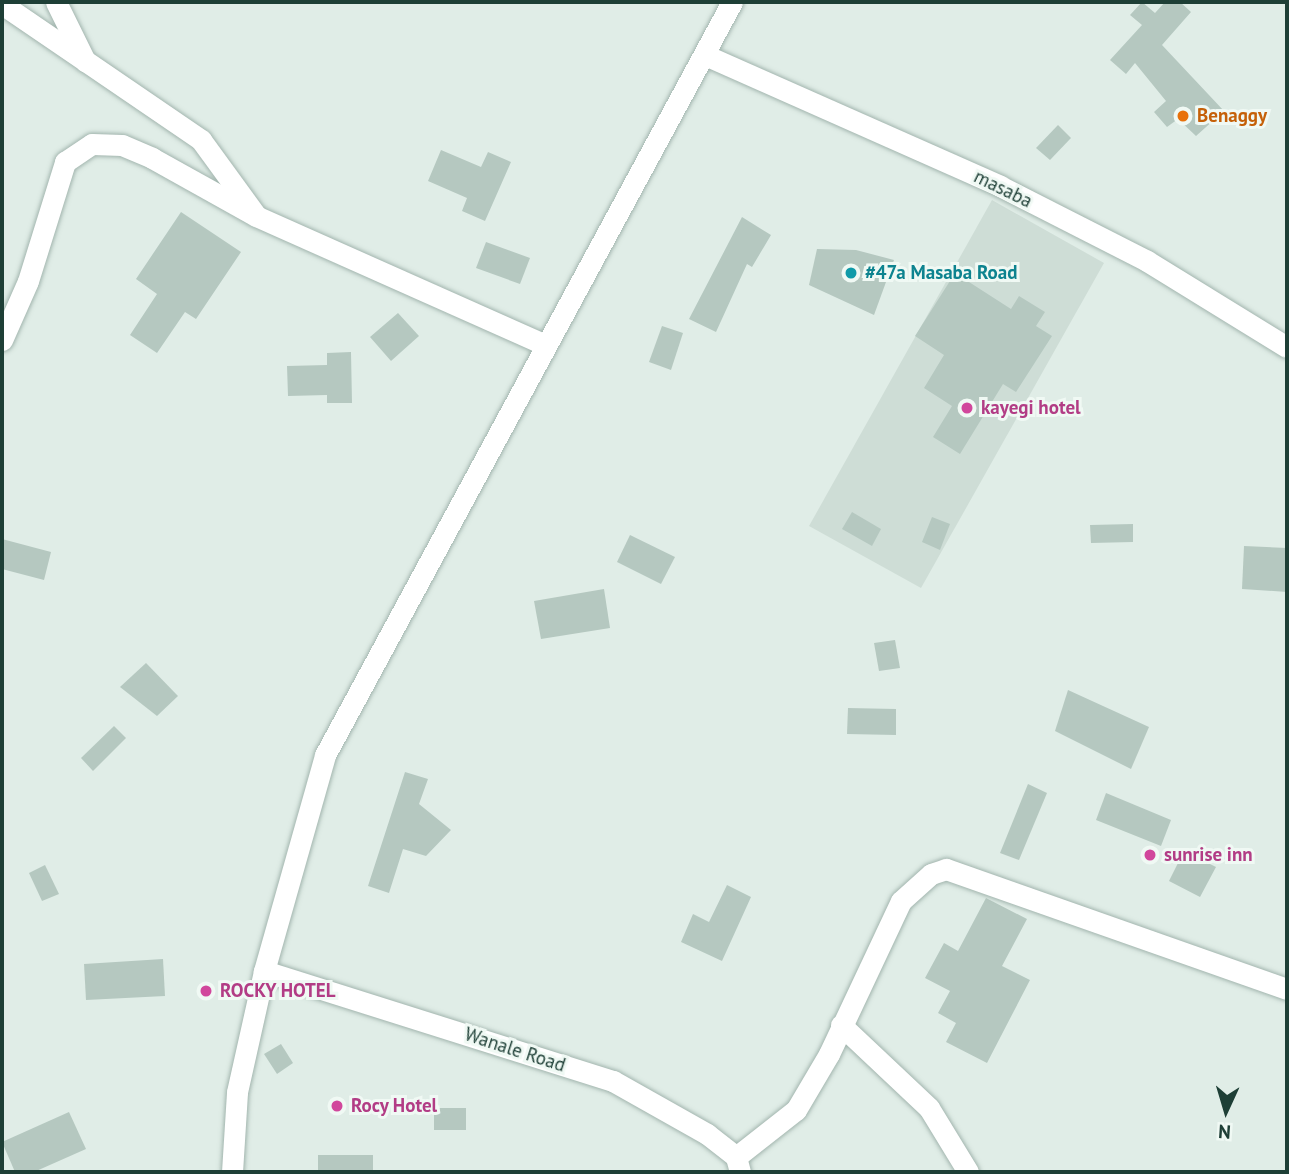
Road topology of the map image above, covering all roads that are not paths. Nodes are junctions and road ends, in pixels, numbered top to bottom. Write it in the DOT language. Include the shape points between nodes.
graph roads {
  1 [pos="57,2"];
  2 [pos="732,2"];
  3 [pos="2,4"];
  4 [pos="705,55"];
  5 [pos="86,63"];
  6 [pos="256,216"];
  7 [pos="2,340"];
  8 [pos="543,344"];
  9 [pos="1287,347"];
  10 [pos="264,971"];
  11 [pos="1287,989"];
  12 [pos="841,1025"];
  13 [pos="738,1165"];
  14 [pos="232,1172"];
  15 [pos="968,1172"];
  1 -- 5 [label="street"];
  2 -- 4 [label="street"];
  3 -- 5 [label="street"];
  4 -- 8 [label="street"];
  4 -- 9 [label="street, masaba" via="1024,199 1147,261"];
  5 -- 6 [label="street" via="201,140"];
  6 -- 7 [label="street" via="132,149 92,144 65,162 28,281"];
  6 -- 8 [label="street"];
  8 -- 10 [label="street" via="325,755"];
  10 -- 13 [label="street, Wanale Road" via="614,1081 665,1106"];
  10 -- 14 [label="street" via="237,1092"];
  11 -- 12 [label="street" via="946,869 930,874 901,901"];
  12 -- 13 [label="street" via="796,1110"];
  12 -- 15 [label="street" via="929,1108"];
}
